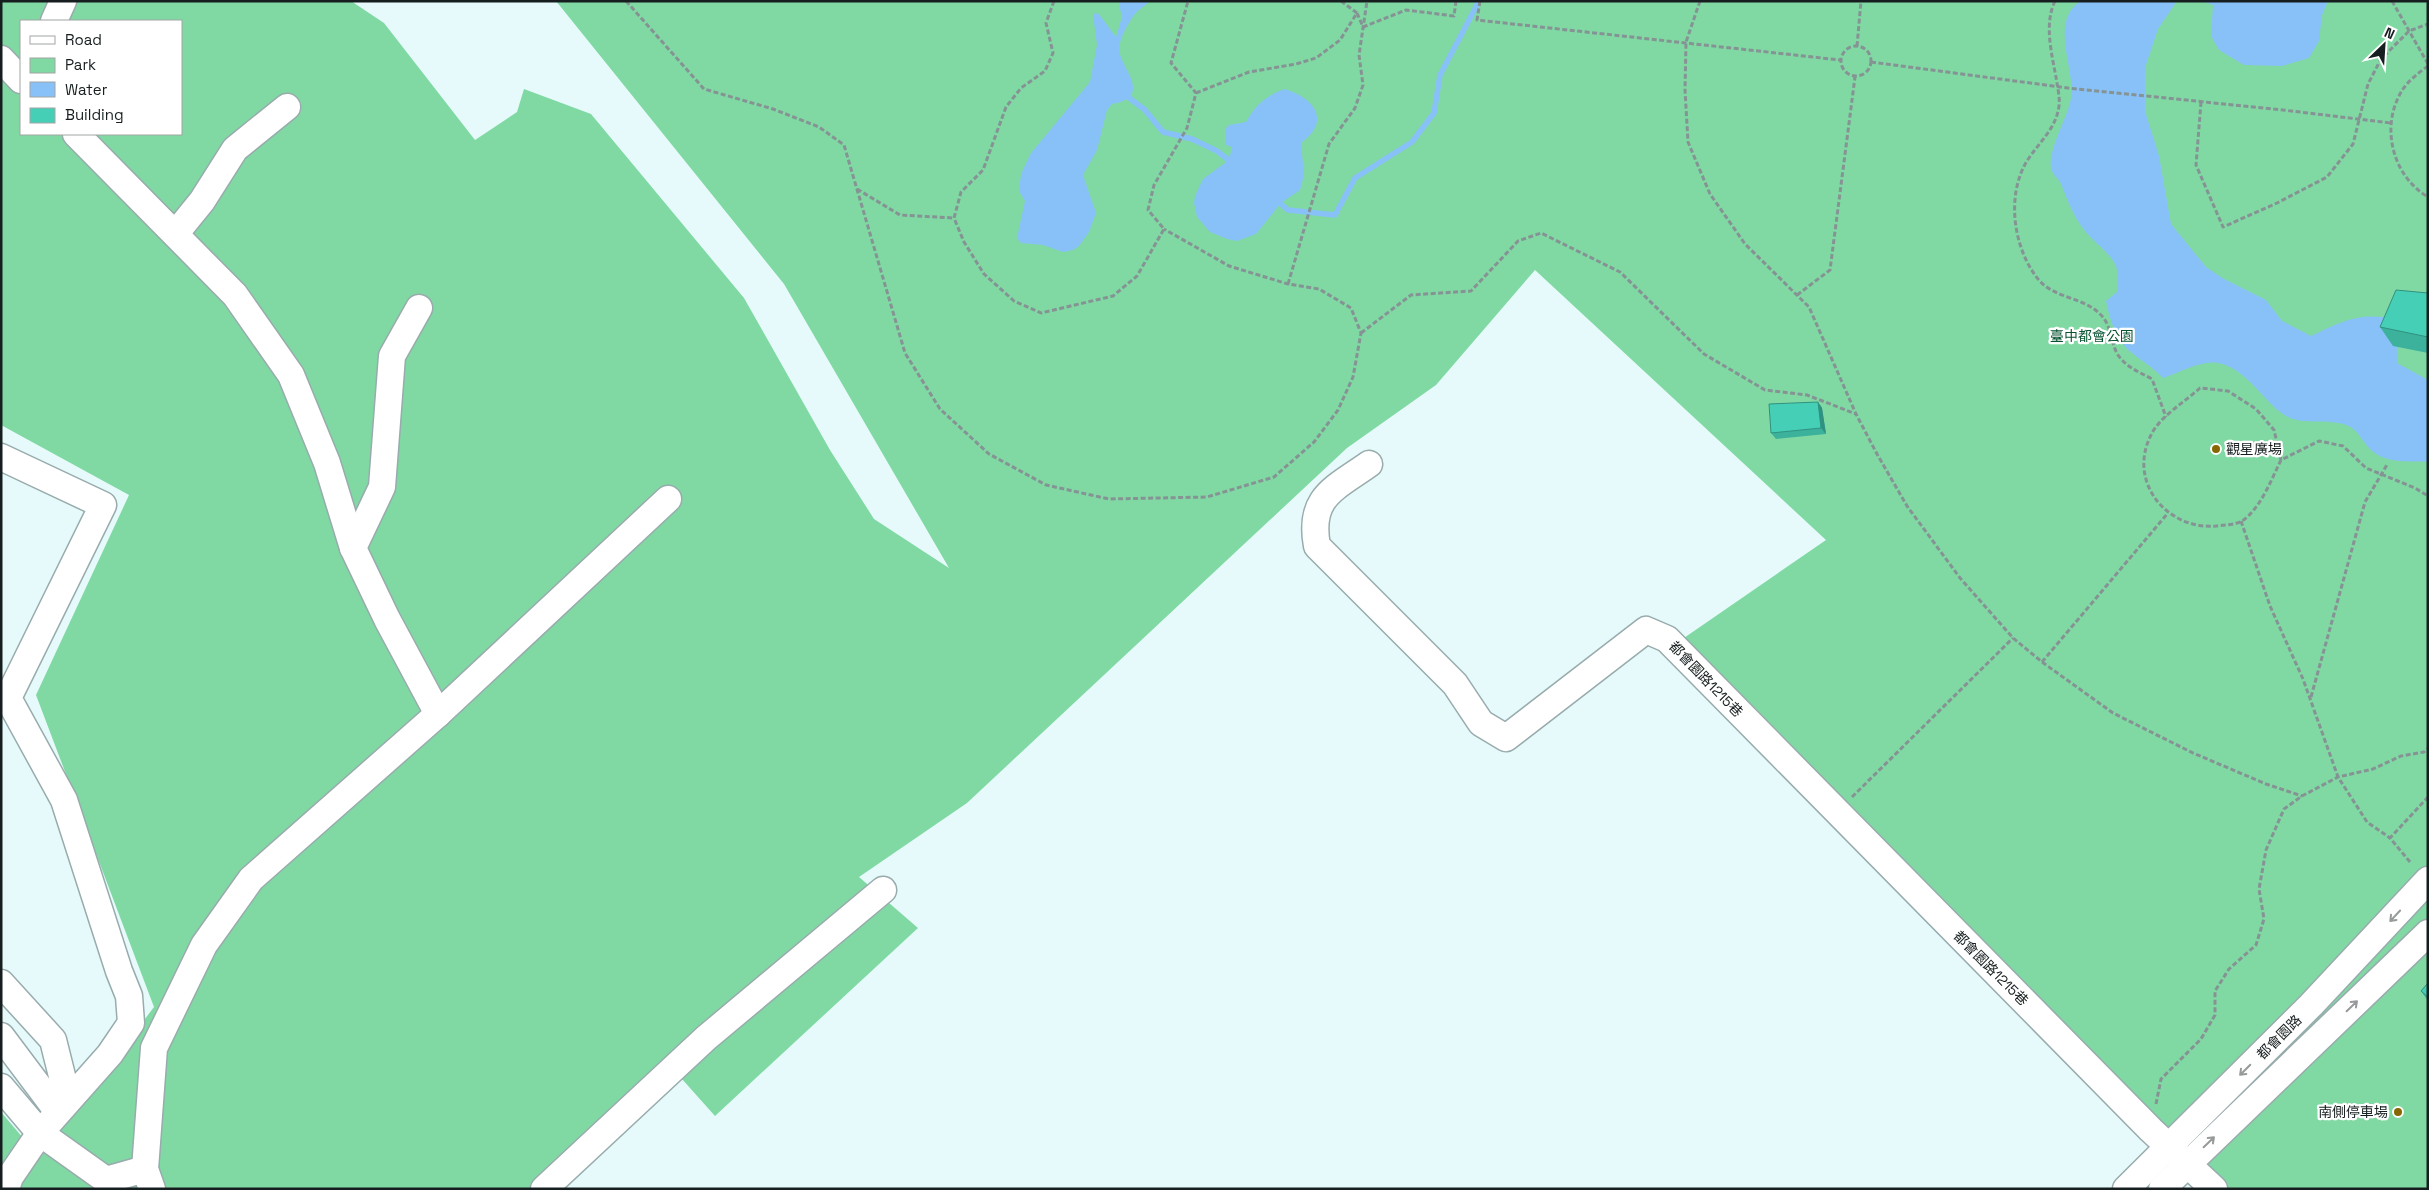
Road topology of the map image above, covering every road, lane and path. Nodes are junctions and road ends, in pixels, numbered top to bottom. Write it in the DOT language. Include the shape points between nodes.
graph roads {
  1 [pos="63,1"];
  2 [pos="626,1"];
  3 [pos="1054,1"];
  4 [pos="1188,1"];
  5 [pos="1341,1"];
  6 [pos="1367,1"];
  7 [pos="1456,1"];
  8 [pos="1480,1"];
  9 [pos="1700,1"];
  10 [pos="1861,1"];
  11 [pos="2055,1"];
  12 [pos="2392,1"];
  13 [pos="1357,13"];
  14 [pos="54,20"];
  15 [pos="2428,24"];
  16 [pos="1363,27"];
  17 [pos="2409,30"];
  18 [pos="1686,42"];
  19 [pos="1857,46"];
  20 [pos="1840,60"];
  21 [pos="1870,62"];
  22 [pos="2428,65"];
  23 [pos="1855,77"];
  24 [pos="2057,87"];
  25 [pos="1196,93"];
  26 [pos="2202,102"];
  27 [pos="287,107"];
  28 [pos="2360,119"];
  29 [pos="2392,123"];
  30 [pos="77,135"];
  31 [pos="857,189"];
  32 [pos="2428,197"];
  33 [pos="954,218"];
  34 [pos="1164,229"];
  35 [pos="176,233"];
  36 [pos="1288,284"];
  37 [pos="1797,295"];
  38 [pos="419,308"];
  39 [pos="1361,333"];
  40 [pos="1856,414"];
  41 [pos="2166,417"];
  42 [pos="1,457"];
  43 [pos="2280,460"];
  44 [pos="2388,463"];
  45 [pos="1369,464"];
  46 [pos="2382,475"];
  47 [pos="2428,496"];
  48 [pos="668,499"];
  49 [pos="2168,513"];
  50 [pos="2241,521"];
  51 [pos="354,548"];
  52 [pos="2013,638"];
  53 [pos="2042,662"];
  54 [pos="2310,697"];
  55 [pos="5,704"];
  56 [pos="438,714"];
  57 [pos="2428,748"];
  58 [pos="2338,777"];
  59 [pos="2302,796"];
  60 [pos="2428,797"];
  61 [pos="1836,813"];
  62 [pos="2390,838"];
  63 [pos="2419,871"];
  64 [pos="883,890"];
  65 [pos="2428,933"];
  66 [pos="1,982"];
  67 [pos="2312,1005"];
  68 [pos="2332,1025"];
  69 [pos="1,1036"];
  70 [pos="1,1087"];
  71 [pos="58,1112"];
  72 [pos="40,1133"];
  73 [pos="2169,1146"];
  74 [pos="148,1179"];
  75 [pos="6,1189"];
  76 [pos="544,1189"];
  77 [pos="2126,1189"];
  78 [pos="2162,1189"];
  79 [pos="2214,1189"];
  1 -- 14 [label="street"];
  2 -- 31 [label="path" via="704,89 773,109 819,127 844,145"];
  3 -- 33 [label="path" via="1046,23 1053,53 1045,71 1021,88 1006,107 983,170 961,192"];
  4 -- 25 [label="path" via="1171,63"];
  5 -- 13 [label="path"];
  6 -- 16 [label="path"];
  7 -- 16 [label="path" via="1454,16 1406,10"];
  8 -- 18 [label="path" via="1477,20"];
  9 -- 18 [label="path"];
  10 -- 19 [label="path"];
  11 -- 24 [label="path" via="2049,20"];
  12 -- 17 [label="path"];
  13 -- 16 [label="path"];
  13 -- 25 [label="path" via="1340,40 1316,58 1249,72"];
  15 -- 17 [label="path"];
  16 -- 36 [label="path" via="1359,55 1363,85 1355,108 1329,144"];
  17 -- 22 [label="path"];
  17 -- 28 [label="path" via="2381,58 2373,72"];
  18 -- 20 [label="path"];
  18 -- 37 [label="path" via="1688,142 1710,194 1745,244"];
  19 -- 20 [label="path" via="1848,48"];
  19 -- 21 [label="path" via="1866,50"];
  20 -- 23 [label="path" via="1843,70"];
  21 -- 23 [label="path" via="1865,73"];
  21 -- 24 [label="path"];
  22 -- 29 [label="path" via="2411,79 2399,96"];
  23 -- 37 [label="path" via="1830,270"];
  24 -- 26 [label="path"];
  24 -- 41 [label="path" via="2060,105 2053,127 2019,176 2014,200 2016,227 2024,256 2038,280 2054,292 2078,300 2101,314 2111,331 2118,354 2130,368 2152,379"];
  25 -- 34 [label="path" via="1186,128 1154,185 1148,210"];
  26 -- 28 [label="path"];
  26 -- 28 [label="path" via="2196,165 2223,227 2327,177 2353,144"];
  27 -- 35 [label="street" via="236,149 202,201"];
  28 -- 29 [label="path"];
  29 -- 32 [label="path" via="2395,158 2406,178"];
  30 -- 35 [label="street"];
  31 -- 33 [label="path" via="900,214"];
  31 -- 39 [label="path" via="905,353 940,409 989,454 1046,485 1109,499 1207,497 1274,477 1314,442 1338,410 1353,377"];
  33 -- 34 [label="path" via="964,242 984,274 1014,302 1041,313 1113,296 1136,276"];
  34 -- 36 [label="path" via="1229,266"];
  35 -- 51 [label="street" via="235,295 291,375 327,462"];
  36 -- 39 [label="path" via="1319,288 1352,308"];
  37 -- 40 [label="path" via="1809,307"];
  38 -- 51 [label="street" via="392,356 382,487"];
  39 -- 40 [label="path" via="1411,295 1471,291 1518,241 1540,232 1620,272 1704,354 1765,390 1807,395"];
  40 -- 52 [label="path" via="1907,506 1960,578"];
  41 -- 43 [label="path" via="2200,388 2228,391 2256,409 2274,430"];
  41 -- 49 [label="path" via="2151,434 2145,454 2145,474 2152,494"];
  42 -- 55 [label="street" via="104,505"];
  43 -- 46 [label="path" via="2319,441 2343,446 2366,468"];
  43 -- 50 [label="path" via="2259,503"];
  44 -- 46 [label="path"];
  45 -- 61 [label="street, 都會園路1215巷" via="1323,497 1314,528 1317,546 1455,684 1481,723 1506,738 1646,630 1667,639"];
  46 -- 47 [label="path"];
  46 -- 54 [label="path" via="2365,502"];
  48 -- 56 [label="street"];
  49 -- 50 [label="path" via="2183,522 2203,527"];
  49 -- 53 [label="path"];
  50 -- 54 [label="path" via="2270,606"];
  51 -- 56 [label="street" via="386,619"];
  52 -- 53 [label="path"];
  52 -- 61 [label="path"];
  53 -- 59 [label="path" via="2122,717 2193,753"];
  54 -- 58 [label="path"];
  55 -- 71 [label="street" via="64,800 129,996 131,1024 110,1054"];
  56 -- 74 [label="street" via="251,879 204,946 154,1048"];
  57 -- 58 [label="path" via="2424,752 2392,759 2373,769"];
  58 -- 59 [label="path"];
  58 -- 62 [label="path" via="2367,822"];
  59 -- 73 [label="path" via="2284,809 2266,850 2259,889 2264,919 2256,945 2229,969 2215,991 2215,1015 2201,1039 2161,1079"];
  60 -- 62 [label="path"];
  61 -- 73 [label="street, 都會園路1215巷"];
  62 -- 63 [label="path"];
  63 -- 67 [label="street, 都會園路, one-way"];
  64 -- 76 [label="street" via="706,1038"];
  68 -- 65 [label="street, 都會園路, one-way"];
  66 -- 71 [label="street" via="52,1040 63,1080"];
  67 -- 68 [label="street"];
  67 -- 73 [label="street, 都會園路, one-way"];
  73 -- 68 [label="street, 都會園路, one-way"];
  69 -- 71 [label="street"];
  70 -- 72 [label="street"];
  71 -- 72 [label="street"];
  72 -- 74 [label="street" via="106,1180"];
  72 -- 75 [label="street" via="10,1177"];
  73 -- 77 [label="street, 都會園路"];
  73 -- 78 [label="street, 都會園路"];
  73 -- 79 [label="street, 都會園路1215巷"];
}
